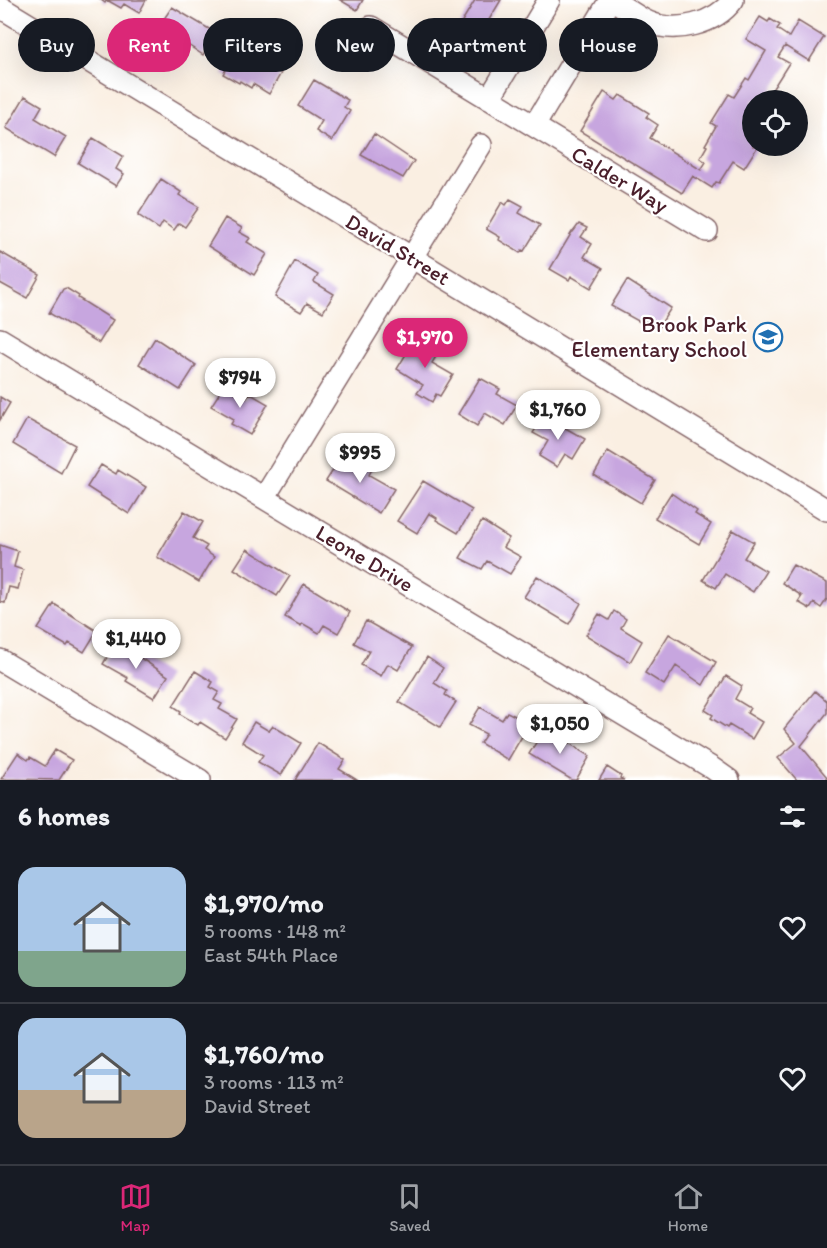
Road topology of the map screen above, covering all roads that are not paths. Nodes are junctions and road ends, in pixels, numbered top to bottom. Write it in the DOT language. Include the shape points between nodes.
graph roads {
  1 [pos="549,0"];
  2 [pos="611,0"];
  3 [pos="733,0"];
  4 [pos="0,7"];
  5 [pos="395,42"];
  6 [pos="489,99"];
  7 [pos="534,126"];
  8 [pos="481,145"];
  9 [pos="706,231"];
  10 [pos="412,258"];
  11 [pos="0,339"];
  12 [pos="264,498"];
  13 [pos="827,510"];
  14 [pos="0,660"];
  15 [pos="200,780"];
  16 [pos="729,780"];
  1 -- 6 [label="street"];
  2 -- 3 [label="street" via="648,22 682,26 715,16"];
  2 -- 7 [label="street"];
  4 -- 10 [label="street, David Street"];
  5 -- 6 [label="street, Calder Way"];
  6 -- 7 [label="street, Calder Way"];
  7 -- 9 [label="street, Calder Way"];
  8 -- 10 [label="street"];
  10 -- 12 [label="street"];
  10 -- 13 [label="street, David Street"];
  11 -- 12 [label="street, Leone Drive"];
  12 -- 16 [label="street, Leone Drive"];
  14 -- 15 [label="street"];
}
